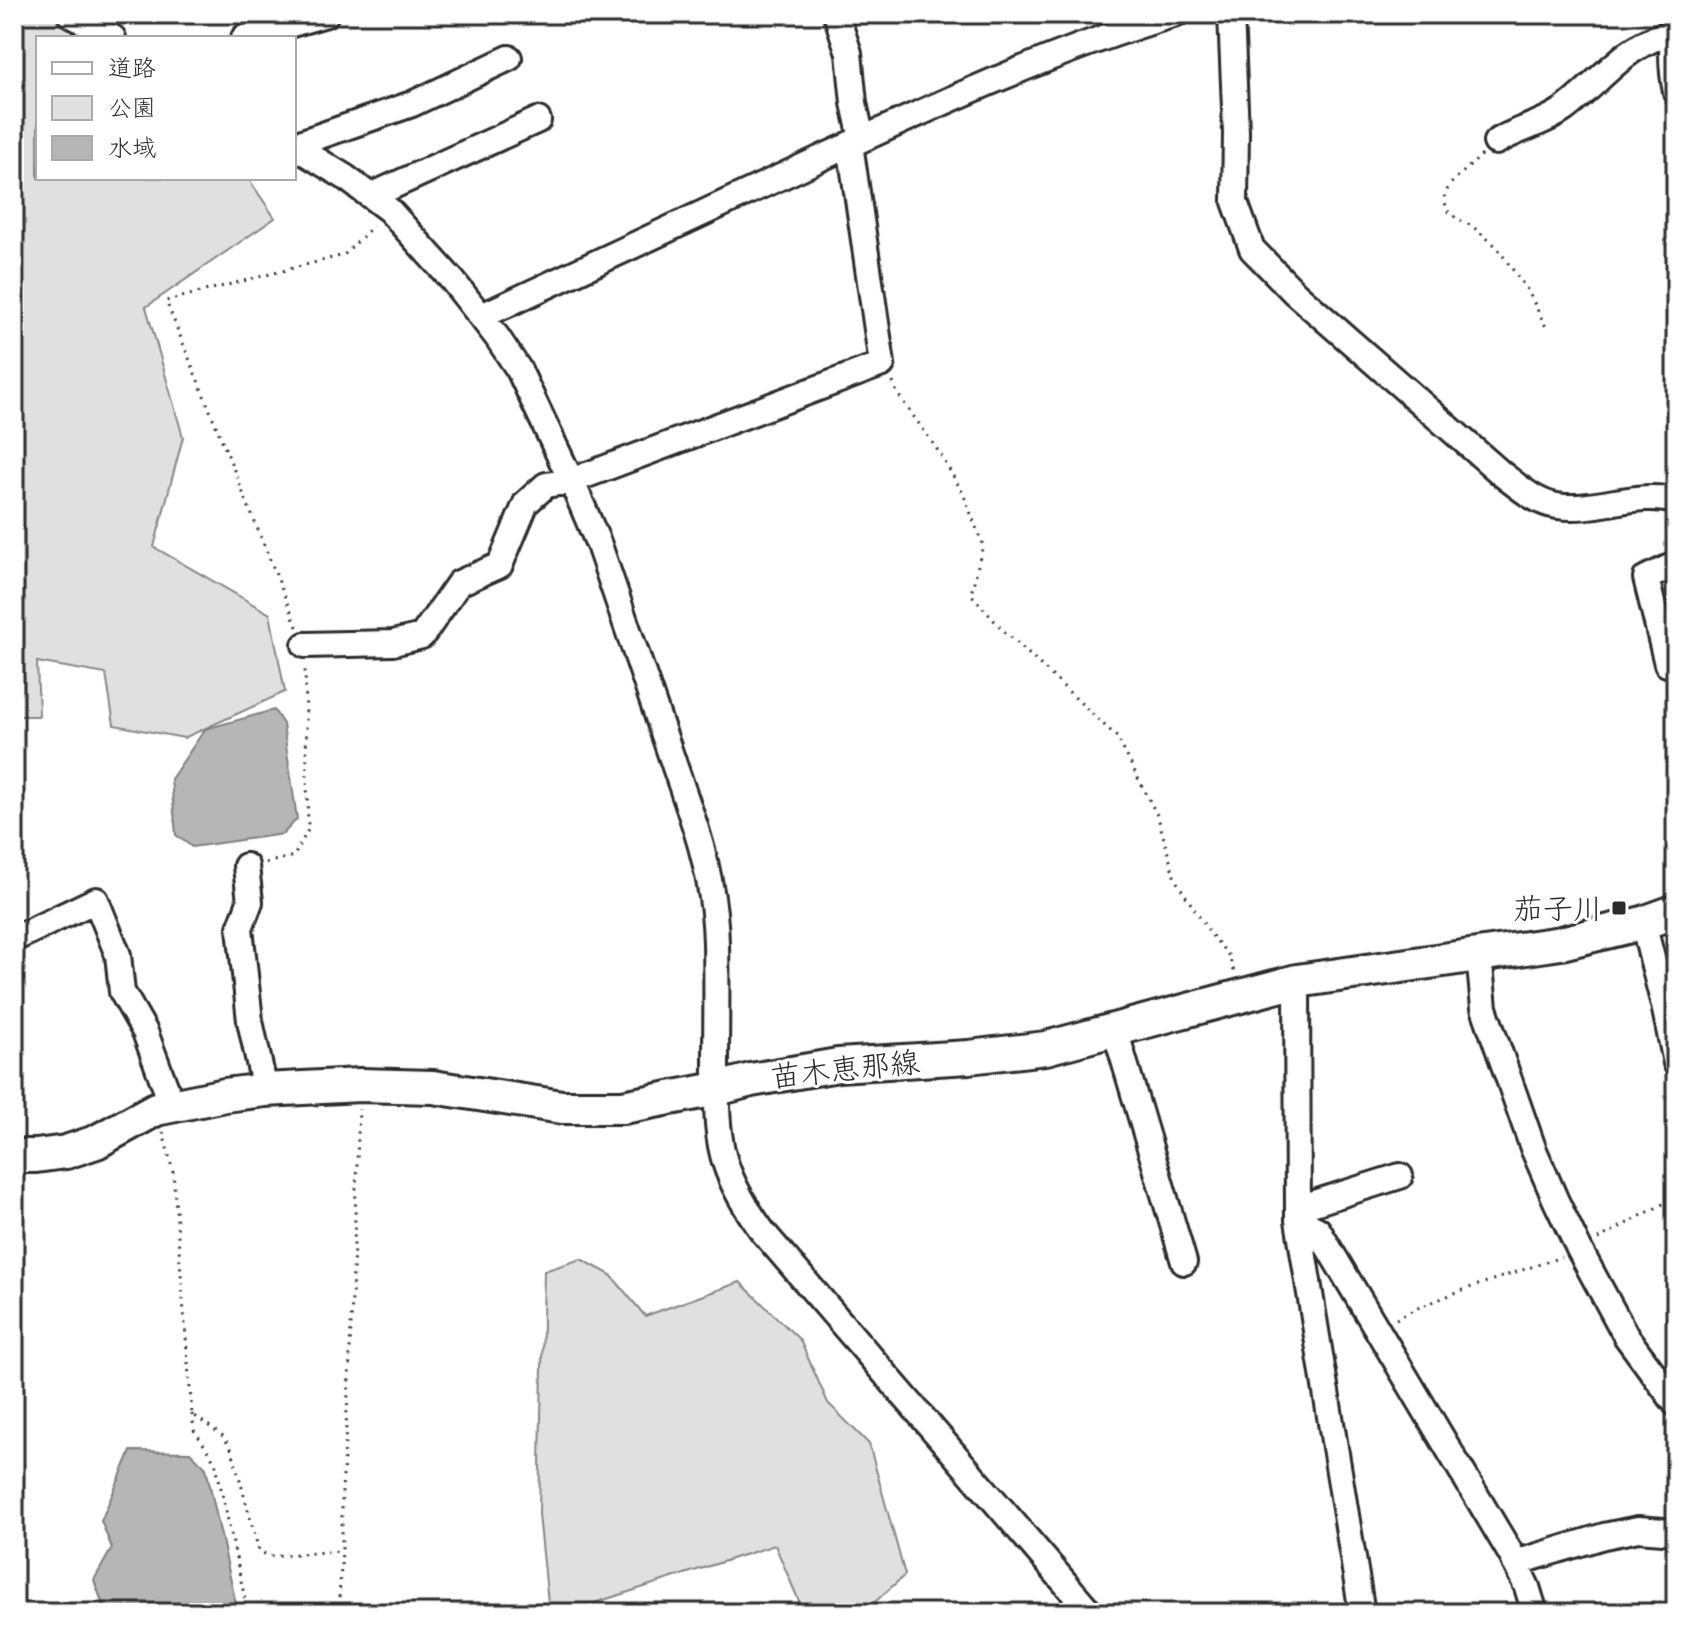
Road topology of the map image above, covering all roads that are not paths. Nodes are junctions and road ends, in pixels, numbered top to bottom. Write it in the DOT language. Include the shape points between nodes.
graph roads {
  1 [pos="326,14"];
  2 [pos="836,14"];
  3 [pos="1176,14"];
  4 [pos="1231,14"];
  5 [pos="79,16"];
  6 [pos="1675,28"];
  7 [pos="110,36"];
  8 [pos="251,36"];
  9 [pos="509,58"];
  10 [pos="1676,92"];
  11 [pos="538,120"];
  12 [pos="856,142"];
  13 [pos="1496,142"];
  14 [pos="296,144"];
  15 [pos="296,146"];
  16 [pos="380,203"];
  17 [pos="482,316"];
  18 [pos="571,481"];
  19 [pos="1676,501"];
  20 [pos="1676,564"];
  21 [pos="305,645"];
  22 [pos="1667,664"];
  23 [pos="246,866"];
  24 [pos="1676,911"];
  25 [pos="1643,923"];
  26 [pos="14,939"];
  27 [pos="1479,955"];
  28 [pos="1297,981"];
  29 [pos="1115,1030"];
  30 [pos="1676,1063"];
  31 [pos="717,1089"];
  32 [pos="265,1090"];
  33 [pos="164,1107"];
  34 [pos="14,1156"];
  35 [pos="1400,1176"];
  36 [pos="1298,1214"];
  37 [pos="1184,1262"];
  38 [pos="1676,1404"];
  39 [pos="1676,1532"];
  40 [pos="1515,1563"];
  41 [pos="1091,1613"];
  42 [pos="1362,1613"];
  43 [pos="1535,1613"];
  1 -- 8 [label="street"];
  2 -- 12 [label="street" via="849,53"];
  3 -- 12 [label="street" via="1051,58"];
  4 -- 19 [label="street" via="1235,202 1252,249 1295,293 1530,496 1556,506 1580,507 1661,497"];
  5 -- 7 [label="street"];
  6 -- 10 [label="street"];
  6 -- 13 [label="street" via="1605,72 1562,110"];
  9 -- 14 [label="street" via="412,104"];
  11 -- 16 [label="street"];
  12 -- 17 [label="street"];
  12 -- 18 [label="street" via="882,364"];
  15 -- 16 [label="street"];
  16 -- 17 [label="street"];
  17 -- 18 [label="street" via="519,370"];
  18 -- 21 [label="street" via="546,485 526,503 500,565 459,583 422,636 393,643"];
  18 -- 31 [label="street" via="599,545 702,845 716,942"];
  20 -- 22 [label="street" via="1646,578"];
  23 -- 32 [label="street" via="250,902 240,928 250,1021"];
  24 -- 25 [label="main road, 苗木恵那線"];
  25 -- 27 [label="main road, 苗木恵那線"];
  25 -- 30 [label="street"];
  26 -- 33 [label="street" via="96,900 118,955 122,992 145,1032"];
  27 -- 28 [label="main road, 苗木恵那線"];
  27 -- 38 [label="street" via="1484,1008 1533,1148 1626,1336"];
  28 -- 29 [label="main road, 苗木恵那線"];
  28 -- 36 [label="street"];
  29 -- 31 [label="main road, 苗木恵那線" via="1046,1048 838,1065"];
  29 -- 37 [label="street"];
  31 -- 32 [label="main road, 苗木恵那線" via="623,1107 578,1109 433,1087"];
  31 -- 41 [label="street" via="725,1160 745,1207"];
  32 -- 33 [label="main road, 苗木恵那線"];
  33 -- 34 [label="main road, 苗木恵那線" via="66,1152"];
  35 -- 36 [label="street"];
  36 -- 40 [label="street" via="1318,1230"];
  36 -- 42 [label="street"];
  39 -- 40 [label="street" via="1638,1529"];
  40 -- 43 [label="street"];
}
